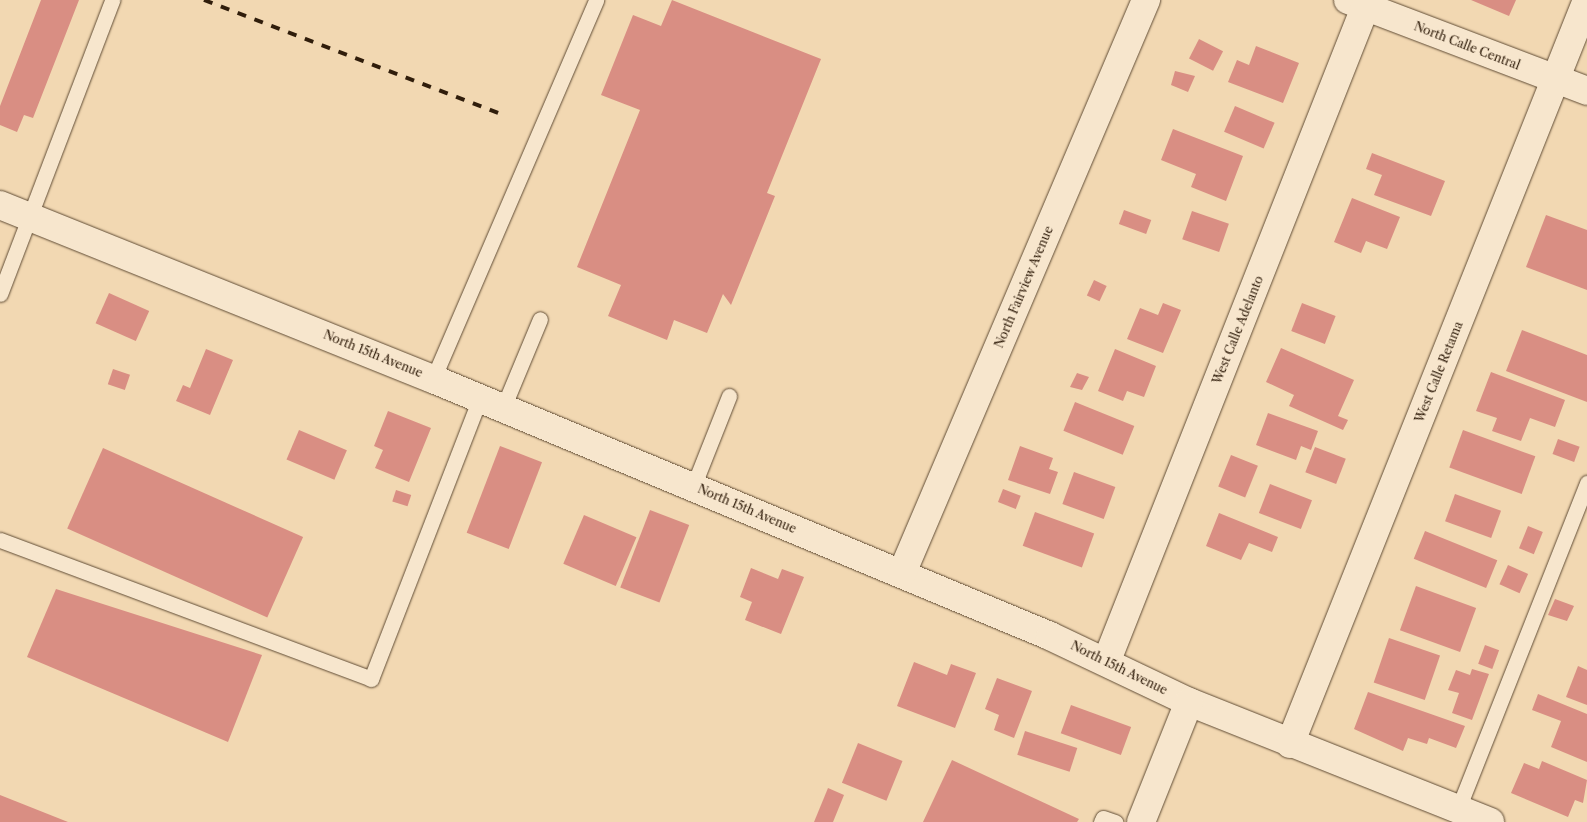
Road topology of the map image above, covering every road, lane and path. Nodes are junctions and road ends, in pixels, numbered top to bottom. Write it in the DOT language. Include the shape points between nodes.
graph roads {
  1 [pos="112,0"];
  2 [pos="596,0"];
  3 [pos="1146,0"];
  4 [pos="1587,0"];
  5 [pos="1361,2"];
  6 [pos="1555,80"];
  7 [pos="1587,92"];
  8 [pos="0,205"];
  9 [pos="30,217"];
  10 [pos="0,294"];
  11 [pos="540,319"];
  12 [pos="433,379"];
  13 [pos="730,396"];
  14 [pos="492,403"];
  15 [pos="1587,482"];
  16 [pos="693,487"];
  17 [pos="0,540"];
  18 [pos="902,573"];
  19 [pos="1107,660"];
  20 [pos="1190,702"];
  21 [pos="1290,744"];
  22 [pos="1458,809"];
  23 [pos="1101,822"];
  24 [pos="1115,822"];
  25 [pos="1141,822"];
  26 [pos="1490,822"];
  1 -- 9 [label="lane"];
  2 -- 12 [label="lane"];
  3 -- 18 [label="street, North Fairview Avenue"];
  4 -- 6 [label="street, West Calle Retama"];
  5 -- 6 [label="street, North Calle Central"];
  5 -- 19 [label="street, West Calle Adelanto"];
  6 -- 7 [label="street, North Calle Central"];
  6 -- 21 [label="street, West Calle Retama"];
  8 -- 9 [label="street, North 15th Avenue"];
  9 -- 10 [label="lane"];
  9 -- 12 [label="street, North 15th Avenue"];
  11 -- 14 [label="lane"];
  12 -- 14 [label="street, North 15th Avenue"];
  13 -- 16 [label="lane"];
  14 -- 16 [label="street, North 15th Avenue"];
  14 -- 17 [label="lane" via="371,679"];
  15 -- 22 [label="lane"];
  16 -- 18 [label="street, North 15th Avenue"];
  18 -- 19 [label="street, North 15th Avenue"];
  19 -- 20 [label="street, North 15th Avenue"];
  20 -- 21 [label="street, North 15th Avenue"];
  20 -- 25 [label="street"];
  21 -- 22 [label="street, North 15th Avenue"];
  22 -- 26 [label="street, North 15th Avenue"];
  23 -- 24 [label="lane" via="1103,818"];
}
